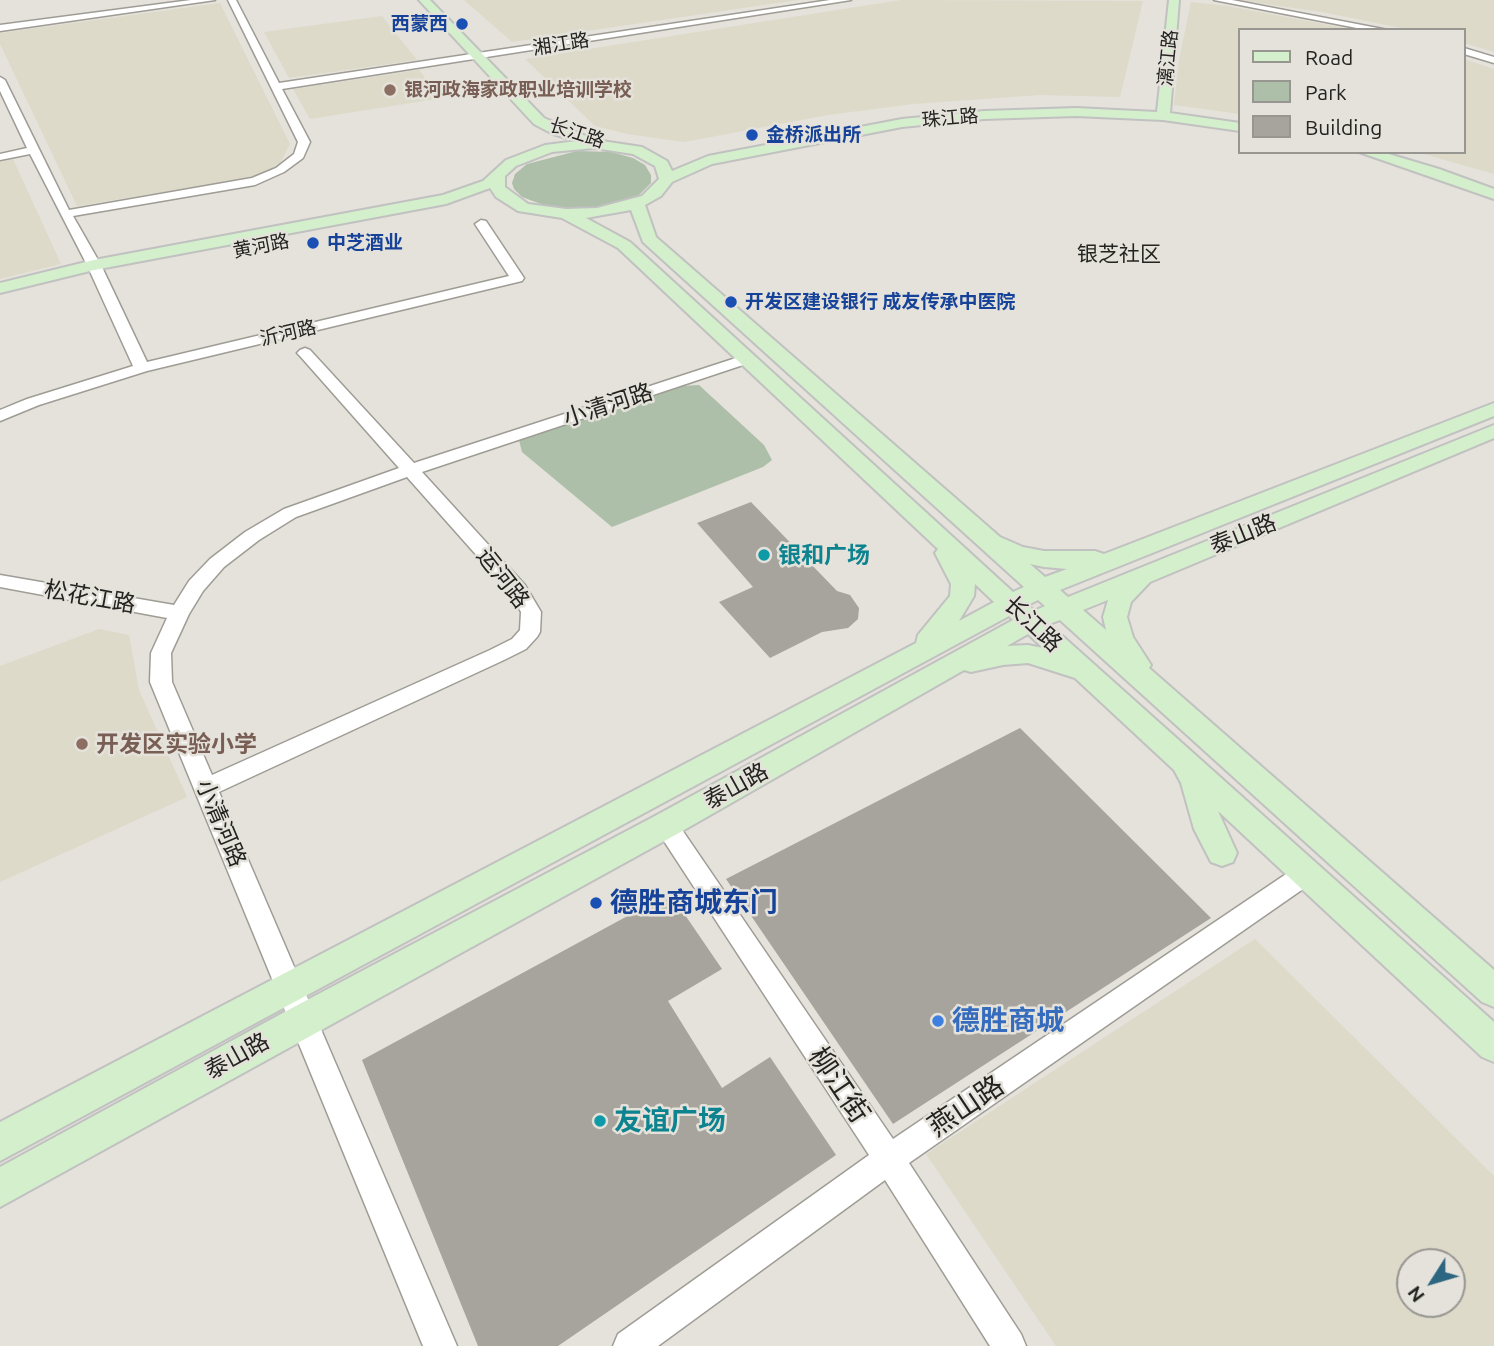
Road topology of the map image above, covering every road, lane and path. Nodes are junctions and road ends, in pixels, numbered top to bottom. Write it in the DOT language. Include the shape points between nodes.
graph roads {
  1 [pos="184,0"];
  2 [pos="211,0"];
  3 [pos="232,0"];
  4 [pos="410,0"];
  5 [pos="424,0"];
  6 [pos="847,0"];
  7 [pos="1166,0"];
  8 [pos="1174,0"];
  9 [pos="1218,0"];
  10 [pos="0,26"];
  11 [pos="1373,28"];
  12 [pos="1466,52"];
  13 [pos="1155,54"];
  14 [pos="479,56"];
  15 [pos="463,59"];
  16 [pos="1494,60"];
  17 [pos="0,80"];
  18 [pos="275,87"];
  19 [pos="499,99"];
  20 [pos="1143,111"];
  21 [pos="1163,113"];
  22 [pos="1238,121"];
  23 [pos="1238,127"];
  24 [pos="528,138"];
  25 [pos="613,145"];
  26 [pos="34,150"];
  27 [pos="637,150"];
  28 [pos="696,151"];
  29 [pos="666,152"];
  30 [pos="1373,154"];
  31 [pos="1397,154"];
  32 [pos="0,157"];
  33 [pos="511,163"];
  34 [pos="498,176"];
  35 [pos="667,179"];
  36 [pos="1494,186"];
  37 [pos="1494,194"];
  38 [pos="637,203"];
  39 [pos="524,208"];
  40 [pos="65,214"];
  41 [pos="566,214"];
  42 [pos="481,224"];
  43 [pos="96,271"];
  44 [pos="0,288"];
  45 [pos="0,300"];
  46 [pos="305,353"];
  47 [pos="747,359"];
  48 [pos="142,368"];
  49 [pos="1494,409"];
  50 [pos="0,416"];
  51 [pos="1494,431"];
  52 [pos="410,470"];
  53 [pos="925,524"];
  54 [pos="979,533"];
  55 [pos="1121,556"];
  56 [pos="1144,574"];
  57 [pos="0,581"];
  58 [pos="1051,598"];
  59 [pos="179,612"];
  60 [pos="1020,613"];
  61 [pos="923,666"];
  62 [pos="1100,685"];
  63 [pos="1158,692"];
  64 [pos="1177,756"];
  65 [pos="206,788"];
  66 [pos="666,825"];
  67 [pos="1222,853"];
  68 [pos="1307,873"];
  69 [pos="289,986"];
  70 [pos="1494,991"];
  71 [pos="304,1020"];
  72 [pos="1494,1045"];
  73 [pos="0,1142"];
  74 [pos="889,1159"];
  75 [pos="0,1188"];
  76 [pos="439,1346"];
  77 [pos="630,1346"];
  78 [pos="1009,1346"];
  1 -- 10 [label="street"];
  2 -- 10 [label="street"];
  3 -- 18 [label="street"];
  4 -- 15 [label="main road"];
  5 -- 14 [label="main road, 长江路"];
  6 -- 14 [label="street, 湘江路"];
  7 -- 13 [label="main road, 漓江路"];
  8 -- 21 [label="main road, 漓江路"];
  9 -- 11 [label="street"];
  12 -- 16 [label="street"];
  14 -- 15 [label="street, 湘江路"];
  14 -- 25 [label="main road, 长江路" via="539,121 572,136"];
  15 -- 18 [label="street, 湘江路"];
  15 -- 19 [label="main road"];
  17 -- 26 [label="street"];
  18 -- 40 [label="street" via="304,142 299,156 280,170 255,181"];
  20 -- 21 [label="main road, 珠江路"];
  20 -- 28 [label="main road" via="1078,104 930,111"];
  20 -- 35 [label="main road, 珠江路" via="1009,113 902,123 708,160"];
  21 -- 22 [label="main road"];
  21 -- 23 [label="main road, 珠江路"];
  24 -- 33 [label="main road, 长江路"];
  25 -- 27 [label="main road"];
  25 -- 33 [label="main road" via="550,148"];
  26 -- 32 [label="street"];
  26 -- 40 [label="street"];
  27 -- 29 [label="main road"];
  27 -- 35 [label="main road" via="662,164"];
  30 -- 37 [label="main road"];
  31 -- 36 [label="main road"];
  33 -- 34 [label="main road, 黄河路"];
  34 -- 39 [label="main road" via="501,194"];
  34 -- 43 [label="main road, 黄河路" via="473,191 416,206"];
  35 -- 38 [label="main road, 珠江路" via="656,193"];
  38 -- 41 [label="main road" via="604,212"];
  38 -- 54 [label="main road, 长江路" via="649,239"];
  39 -- 41 [label="main road, 黄河路"];
  39 -- 43 [label="main road, 黄河路" via="444,211"];
  40 -- 43 [label="street"];
  41 -- 47 [label="main road, 长江路" via="624,245"];
  42 -- 48 [label="street, 沂河路" via="517,278"];
  43 -- 44 [label="main road, 黄河路"];
  43 -- 45 [label="main road, 黄河路"];
  43 -- 48 [label="street"];
  46 -- 52 [label="street, 运河路"];
  47 -- 52 [label="street, 小清河路"];
  47 -- 53 [label="main road, 长江路"];
  48 -- 50 [label="street, 沂河路"];
  49 -- 55 [label="main road, 泰山路"];
  51 -- 56 [label="main road, 泰山路"];
  52 -- 59 [label="street, 小清河路" via="290,513 252,536 217,563"];
  52 -- 65 [label="street, 运河路" via="518,590 531,612 530,632 519,644 497,655"];
  53 -- 60 [label="main road, 长江路"];
  53 -- 61 [label="main road" via="958,569 963,584 962,596"];
  54 -- 55 [label="main road" via="1016,553 1044,559"];
  54 -- 58 [label="main road, 长江路"];
  55 -- 58 [label="main road, 泰山路"];
  56 -- 58 [label="main road, 泰山路"];
  56 -- 63 [label="main road" via="1120,599 1115,617 1121,638"];
  57 -- 59 [label="street, 松花江路"];
  58 -- 60 [label="main road, 泰山路"];
  58 -- 63 [label="main road, 长江路"];
  59 -- 65 [label="street, 小清河路" via="161,653 161,682"];
  60 -- 61 [label="main road, 泰山路"];
  60 -- 62 [label="main road, 长江路"];
  61 -- 62 [label="main road" via="1028,654 1057,661"];
  61 -- 66 [label="main road, 泰山路"];
  61 -- 69 [label="main road, 泰山路"];
  62 -- 64 [label="main road, 长江路"];
  63 -- 70 [label="main road, 长江路"];
  64 -- 67 [label="main road" via="1194,779 1209,829"];
  64 -- 68 [label="main road, 长江路"];
  65 -- 69 [label="street, 小清河路"];
  66 -- 71 [label="main road, 泰山路"];
  66 -- 74 [label="street, 柳江街"];
  68 -- 72 [label="main road, 长江路"];
  68 -- 74 [label="street, 燕山路"];
  69 -- 71 [label="street, 小清河路"];
  69 -- 73 [label="main road, 泰山路"];
  71 -- 75 [label="main road, 泰山路"];
  71 -- 76 [label="street, 小清河路"];
  74 -- 77 [label="street, 燕山路"];
  74 -- 78 [label="street, 柳江街"];
}
